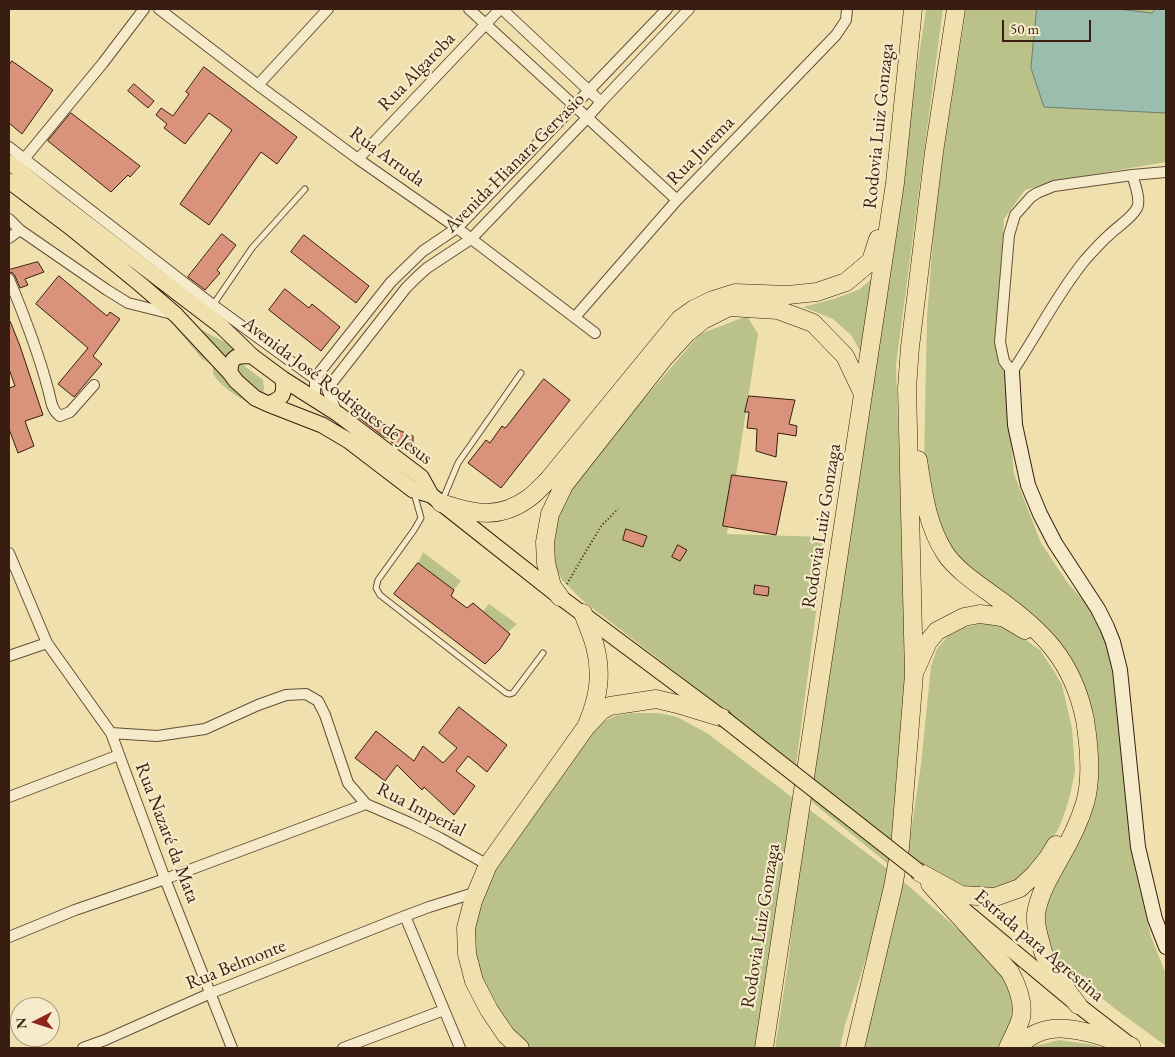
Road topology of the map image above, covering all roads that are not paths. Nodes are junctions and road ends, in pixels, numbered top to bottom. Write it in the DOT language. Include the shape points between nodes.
graph roads {
  1 [pos="144,9"];
  2 [pos="159,9"];
  3 [pos="328,9"];
  4 [pos="469,9"];
  5 [pos="501,9"];
  6 [pos="667,9"];
  7 [pos="689,9"];
  8 [pos="847,9"];
  9 [pos="913,9"];
  10 [pos="956,9"];
  11 [pos="485,25"];
  12 [pos="258,85"];
  13 [pos="588,91"];
  14 [pos="600,102"];
  15 [pos="573,106"];
  16 [pos="587,118"];
  17 [pos="9,148"];
  18 [pos="9,156"];
  19 [pos="24,159"];
  20 [pos="358,159"];
  21 [pos="9,162"];
  22 [pos="1166,172"];
  23 [pos="1132,175"];
  24 [pos="9,181"];
  25 [pos="895,184"];
  26 [pos="305,189"];
  27 [pos="677,200"];
  28 [pos="9,219"];
  29 [pos="457,228"];
  30 [pos="20,230"];
  31 [pos="9,238"];
  32 [pos="471,239"];
  33 [pos="9,279"];
  34 [pos="213,305"];
  35 [pos="176,315"];
  36 [pos="575,317"];
  37 [pos="222,326"];
  38 [pos="595,333"];
  39 [pos="252,356"];
  40 [pos="1012,372"];
  41 [pos="230,373"];
  42 [pos="521,373"];
  43 [pos="315,378"];
  44 [pos="283,379"];
  45 [pos="94,385"];
  46 [pos="907,388"];
  47 [pos="327,389"];
  48 [pos="863,394"];
  49 [pos="315,400"];
  50 [pos="268,404"];
  51 [pos="338,414"];
  52 [pos="413,490"];
  53 [pos="436,499"];
  54 [pos="9,557"];
  55 [pos="560,597"];
  56 [pos="582,613"];
  57 [pos="47,643"];
  58 [pos="543,653"];
  59 [pos="9,656"];
  60 [pos="914,674"];
  61 [pos="723,718"];
  62 [pos="586,727"];
  63 [pos="111,732"];
  64 [pos="119,755"];
  65 [pos="9,797"];
  66 [pos="366,804"];
  67 [pos="488,865"];
  68 [pos="919,872"];
  69 [pos="165,879"];
  70 [pos="477,892"];
  71 [pos="404,916"];
  72 [pos="9,937"];
  73 [pos="1166,947"];
  74 [pos="211,993"];
  75 [pos="1078,1005"];
  76 [pos="444,1010"];
  77 [pos="106,1044"];
  78 [pos="857,1046"];
  79 [pos="1132,1047"];
  80 [pos="83,1048"];
  81 [pos="232,1048"];
  82 [pos="343,1048"];
  83 [pos="460,1048"];
  84 [pos="520,1048"];
  85 [pos="764,1048"];
  86 [pos="1008,1048"];
  87 [pos="1018,1048"];
  1 -- 19 [label="street"];
  2 -- 12 [label="street, Rua Arruda"];
  3 -- 12 [label="street"];
  4 -- 11 [label="street"];
  5 -- 11 [label="street, Rua Algaroba"];
  5 -- 13 [label="street"];
  6 -- 13 [label="street, Avenida Hianara Gervasio"];
  7 -- 14 [label="street, Avenida Hianara Gervasio"];
  8 -- 27 [label="street, Rua Jurema" via="846,20 836,35"];
  9 -- 25 [label="highway, Rodovia Luiz Gonzaga"];
  10 -- 46 [label="highway" via="934,152"];
  11 -- 15 [label="street"];
  11 -- 20 [label="street, Rua Algaroba"];
  12 -- 20 [label="street, Rua Arruda"];
  13 -- 14 [label="street"];
  13 -- 15 [label="street, Avenida Hianara Gervasio"];
  14 -- 16 [label="street, Avenida Hianara Gervasio"];
  15 -- 16 [label="street"];
  15 -- 29 [label="street, Avenida Hianara Gervasio"];
  16 -- 27 [label="street"];
  16 -- 32 [label="street, Avenida Hianara Gervasio"];
  17 -- 19 [label="street"];
  18 -- 19 [label="street"];
  19 -- 34 [label="street"];
  20 -- 29 [label="street, Rua Arruda"];
  21 -- 37 [label="main road, Avenida José Rodrigues de Jesus"];
  22 -- 23 [label="street"];
  23 -- 40 [label="street" via="1138,191 1137,208 1087,258 1069,281"];
  23 -- 40 [label="street" via="1054,186 1031,197 1015,215 1009,235 1000,342 1004,361"];
  24 -- 35 [label="main road, Avenida José Rodrigues de Jesus"];
  25 -- 48 [label="highway, Rodovia Luiz Gonzaga"];
  25 -- 53 [label="highway" via="871,261 846,282 817,292 788,295 735,293 694,309 680,319 549,479 530,497 496,513 465,511"];
  26 -- 34 [label="lane" via="252,248"];
  27 -- 36 [label="street, Rua Jurema"];
  28 -- 30 [label="street"];
  29 -- 32 [label="street, Rua Arruda"];
  29 -- 43 [label="street, Avenida Hianara Gervasio" via="423,251 391,282"];
  30 -- 31 [label="street"];
  30 -- 35 [label="street" via="128,302"];
  32 -- 36 [label="street, Rua Arruda"];
  32 -- 47 [label="street, Avenida Hianara Gervasio" via="427,268 406,288"];
  33 -- 45 [label="street" via="36,347 54,410 60,416 70,412"];
  34 -- 37 [label="lane"];
  34 -- 43 [label="street"];
  35 -- 41 [label="main road, Avenida José Rodrigues de Jesus"];
  36 -- 38 [label="street, Rua Arruda"];
  37 -- 39 [label="main road, Avenida José Rodrigues de Jesus"];
  39 -- 41 [label="main road" via="234,358"];
  39 -- 44 [label="main road, Avenida José Rodrigues de Jesus"];
  40 -- 73 [label="street" via="1014,425 1028,485 1055,543 1098,609 1113,642 1120,670 1138,847 1155,919"];
  41 -- 50 [label="main road, Avenida José Rodrigues de Jesus" via="249,393"];
  42 -- 53 [label="lane"];
  43 -- 47 [label="street"];
  43 -- 49 [label="street"];
  44 -- 49 [label="main road, Avenida José Rodrigues de Jesus"];
  44 -- 50 [label="main road" via="283,395 278,401"];
  46 -- 60 [label="highway"];
  46 -- 75 [label="highway" via="927,513 946,555 1045,638 1069,671 1079,696 1088,742 1085,802 1076,829 1043,889 1036,914 1045,958"];
  47 -- 51 [label="street"];
  48 -- 55 [label="highway" via="845,356 813,323 778,310 729,307 703,320 664,358 564,485 550,514 545,542 552,586"];
  48 -- 85 [label="highway, Rodovia Luiz Gonzaga"];
  49 -- 51 [label="main road, Avenida José Rodrigues de Jesus"];
  50 -- 52 [label="main road, Avenida José Rodrigues de Jesus" via="322,425"];
  51 -- 53 [label="main road, Avenida José Rodrigues de Jesus" via="421,477"];
  52 -- 53 [label="main road, Avenida José Rodrigues de Jesus"];
  52 -- 58 [label="lane" via="421,518 378,580 376,588 380,595 506,693 513,693"];
  53 -- 55 [label="main road, Estrada para Agrestina"];
  54 -- 57 [label="street, Rua Nazaré da Mata"];
  55 -- 56 [label="main road, Estrada para Agrestina"];
  56 -- 61 [label="main road, Estrada para Agrestina"];
  56 -- 62 [label="highway" via="595,644 599,679 595,705"];
  57 -- 59 [label="street"];
  57 -- 63 [label="street, Rua Nazaré da Mata"];
  60 -- 68 [label="highway" via="928,642 937,631 964,617 980,614 1005,618 1031,634 1061,672 1074,708 1080,759 1080,776 1071,817 1048,858 1020,888 995,897 961,895"];
  60 -- 78 [label="highway" via="900,848"];
  61 -- 62 [label="highway" via="656,699 610,706"];
  61 -- 68 [label="main road, Estrada para Agrestina, bridge"];
  62 -- 67 [label="highway"];
  63 -- 64 [label="street, Rua Nazaré da Mata"];
  63 -- 66 [label="street, Rua Imperial" via="157,736 205,729 286,695 306,694 318,701 348,783"];
  64 -- 65 [label="street"];
  64 -- 69 [label="street, Rua Nazaré da Mata"];
  66 -- 67 [label="street, Rua Imperial" via="440,838"];
  66 -- 69 [label="street"];
  67 -- 70 [label="highway"];
  68 -- 75 [label="main road, Estrada para Agrestina"];
  68 -- 86 [label="highway" via="1016,982 1022,1006 1021,1018"];
  69 -- 72 [label="street" via="74,910"];
  69 -- 74 [label="street, Rua Nazaré da Mata"];
  70 -- 71 [label="street, Rua Belmonte"];
  70 -- 84 [label="highway" via="466,928 467,954 474,981 506,1036"];
  71 -- 74 [label="street, Rua Belmonte"];
  71 -- 76 [label="street"];
  74 -- 77 [label="street, Rua Belmonte"];
  74 -- 81 [label="street, Rua Nazaré da Mata"];
  75 -- 79 [label="main road, Estrada para Agrestina"];
  76 -- 82 [label="street"];
  76 -- 83 [label="street"];
  77 -- 80 [label="street, Rua Belmonte"];
  79 -- 87 [label="highway" via="1084,1031 1048,1029 1024,1040"];
}
